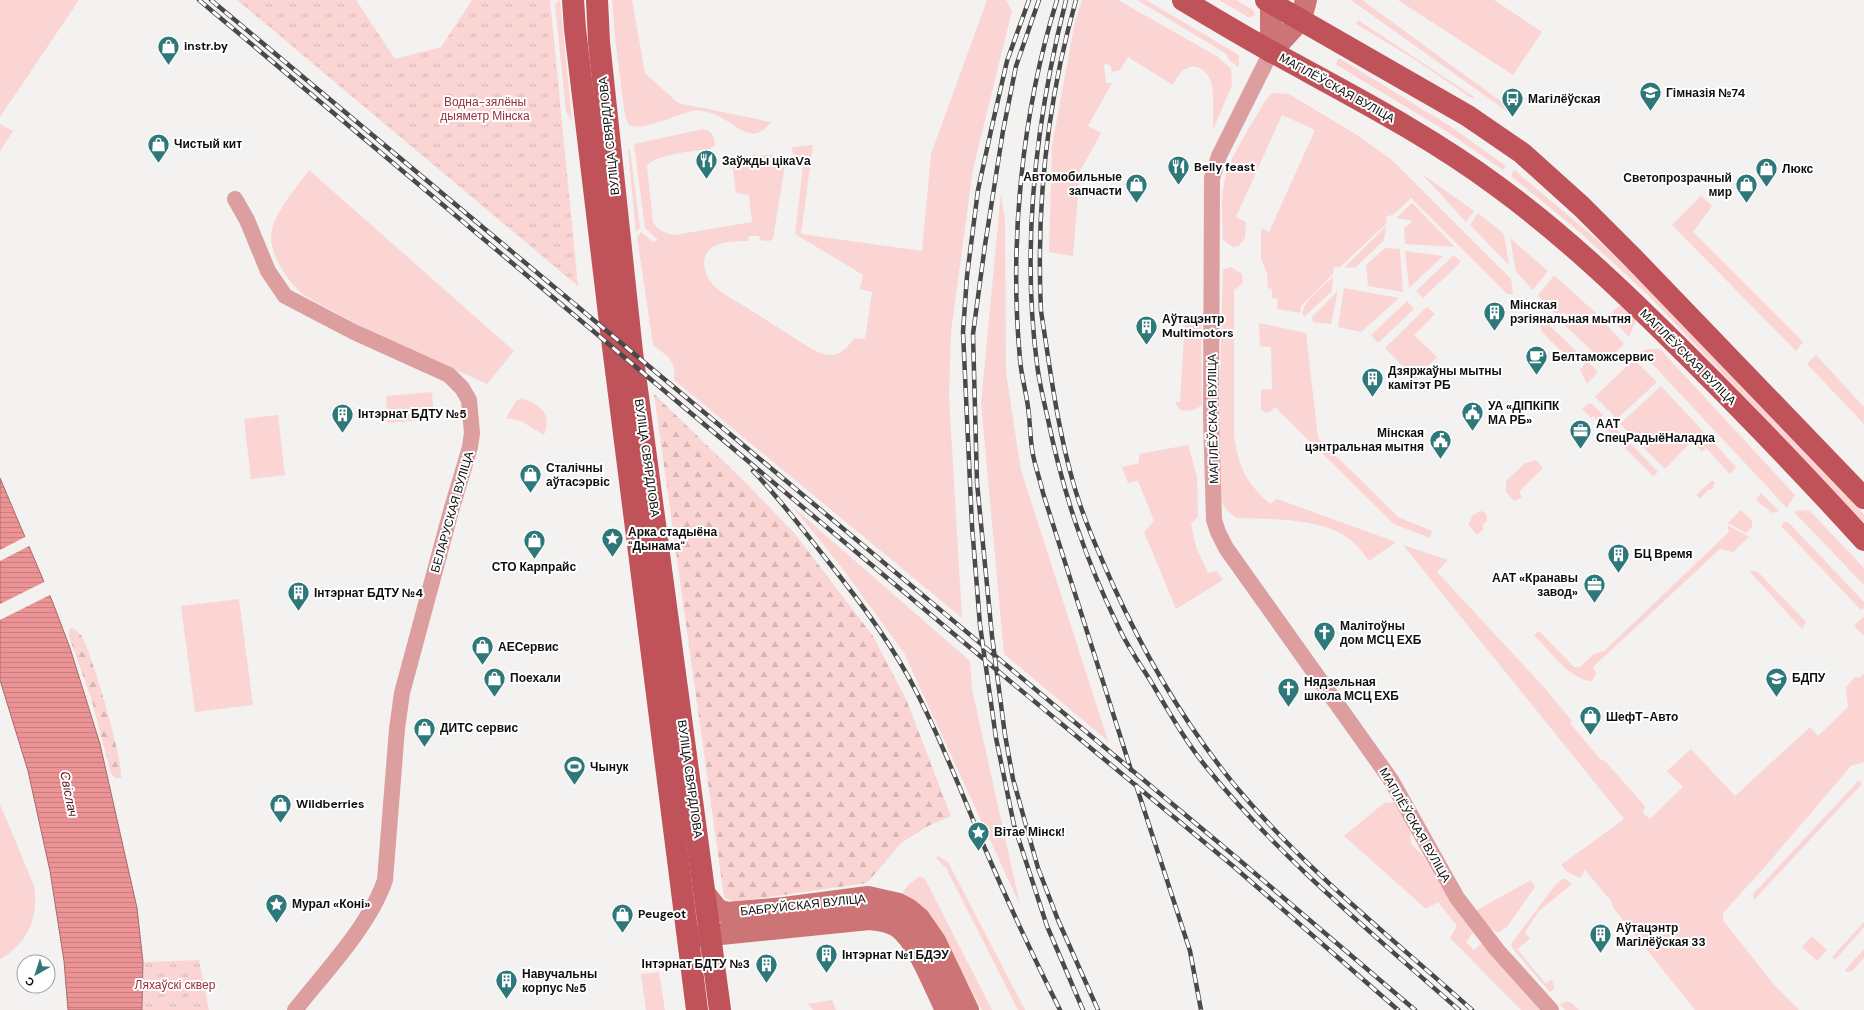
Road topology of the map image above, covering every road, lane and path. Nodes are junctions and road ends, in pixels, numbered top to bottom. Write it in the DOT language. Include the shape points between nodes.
graph roads {
  1 [pos="573,0"];
  2 [pos="597,0"];
  3 [pos="1183,0"];
  4 [pos="1269,1"];
  5 [pos="1303,9"];
  6 [pos="1271,52"];
  7 [pos="235,199"];
  8 [pos="1864,498"];
  9 [pos="1864,540"];
  10 [pos="706,895"];
  11 [pos="711,935"];
  12 [pos="688,938"];
  13 [pos="295,1010"];
  14 [pos="697,1010"];
  15 [pos="720,1010"];
  16 [pos="946,1010"];
  17 [pos="968,1010"];
  18 [pos="1551,1010"];
  1 -- 12 [label="main road, ВУЛІЦА СВЯРДЛОВА" via="574,29 610,331"];
  2 -- 10 [label="main road, ВУЛІЦА СВЯРДЛОВА" via="599,42 632,352"];
  3 -- 6 [label="main road"];
  4 -- 5 [label="main road"];
  4 -- 6 [label="main road"];
  5 -- 6 [label="main road"];
  5 -- 8 [label="main road" via="1522,153 1632,257"];
  6 -- 9 [label="main road, МАГІЛЁЎСКАЯ ВУЛІЦА" via="1442,148 1544,221 1603,272 1660,328"];
  6 -- 18 [label="street, МАГІЛЁЎСКАЯ ВУЛІЦА" via="1219,156 1212,178 1214,520 1226,548 1391,780 1457,898 1497,950"];
  7 -- 13 [label="street, БЕЛАРУСКАЯ ВУЛІЦА" via="247,220 268,272 285,296 354,332 449,375 462,388 469,400 472,433 402,693 385,880 371,910"];
  10 -- 11 [label="main road, ВУЛІЦА СВЯРДЛОВА"];
  10 -- 17 [label="main road, БАБРУЙСКАЯ ВУЛІЦА" via="718,910 727,913 868,897 899,904 919,918 935,941"];
  11 -- 12 [label="main road, БАБРУЙСКАЯ ВУЛІЦА"];
  11 -- 15 [label="main road, ВУЛІЦА СВЯРДЛОВА"];
  11 -- 16 [label="main road, БАБРУЙСКАЯ ВУЛІЦА" via="869,919 884,920 899,927 913,942"];
  12 -- 14 [label="main road, ВУЛІЦА СВЯРДЛОВА"];
}
